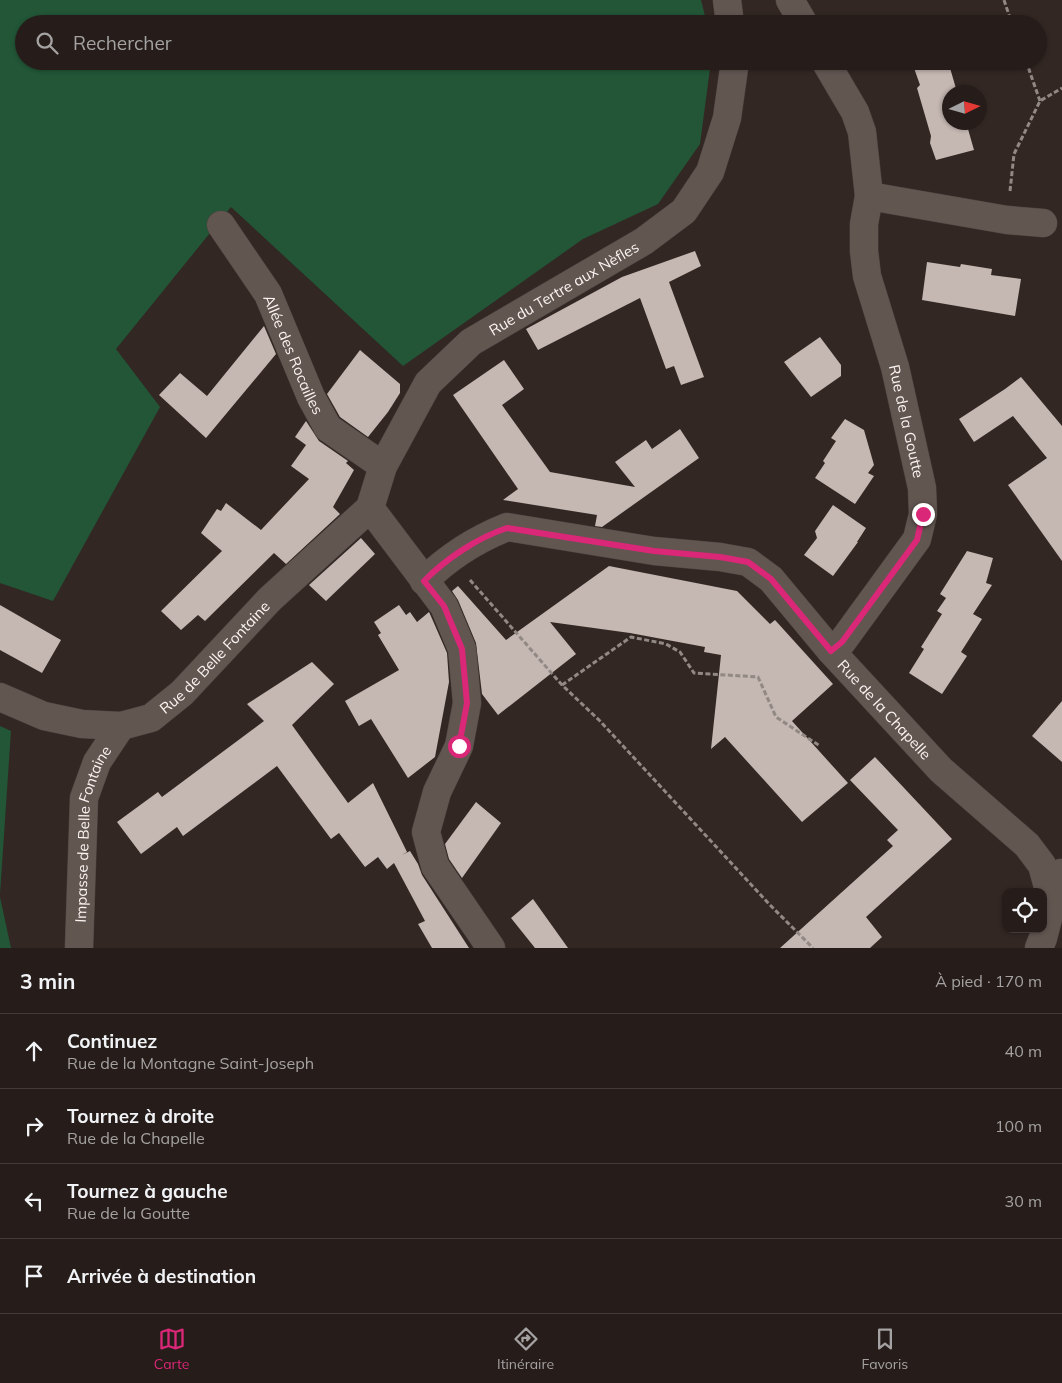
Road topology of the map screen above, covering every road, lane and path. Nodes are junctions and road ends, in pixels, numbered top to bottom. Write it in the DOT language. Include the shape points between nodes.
graph roads {
  1 [pos="726,0"];
  2 [pos="790,0"];
  3 [pos="1004,0"];
  4 [pos="728,15"];
  5 [pos="799,15"];
  6 [pos="1009,15"];
  7 [pos="734,70"];
  8 [pos="830,70"];
  9 [pos="1029,70"];
  10 [pos="1062,88"];
  11 [pos="1040,101"];
  12 [pos="869,196"];
  13 [pos="1007,220"];
  14 [pos="1043,223"];
  15 [pos="221,225"];
  16 [pos="383,466"];
  17 [pos="370,508"];
  18 [pos="451,559"];
  19 [pos="424,581"];
  20 [pos="831,651"];
  21 [pos="562,685"];
  22 [pos="0,697"];
  23 [pos="121,726"];
  24 [pos="820,746"];
  25 [pos="1055,879"];
  26 [pos="79,948"];
  27 [pos="491,948"];
  28 [pos="814,948"];
  29 [pos="1038,948"];
  1 -- 4 [label="street"];
  2 -- 5 [label="street"];
  3 -- 6 [label="path"];
  7 -- 16 [label="street, Rue du Tertre aux Nèfles" via="728,118 710,172 684,211 644,240 471,342 428,383"];
  8 -- 12 [label="street, Rue de la Goutte" via="855,112 862,132"];
  9 -- 11 [label="path"];
  10 -- 11 [label="path"];
  11 -- 13 [label="path" via="1014,154"];
  12 -- 13 [label="street"];
  12 -- 20 [label="street, Rue de la Goutte" via="864,224 868,276 895,367 922,488 923,514 917,540 842,642"];
  13 -- 14 [label="street"];
  15 -- 16 [label="street, Allée des Rocailles" via="268,294 311,397 328,428"];
  16 -- 17 [label="street, Rue du Tertre aux Nèfles"];
  17 -- 19 [label="street"];
  17 -- 23 [label="street, Rue de Belle Fontaine" via="270,599 182,694 151,718"];
  18 -- 19 [label="street, Rue de la Chapelle"];
  18 -- 20 [label="street, Rue de la Chapelle" via="487,535 507,528 748,562 771,579"];
  18 -- 21 [label="path"];
  19 -- 27 [label="street" via="444,606 462,649 467,703 459,746 437,792 426,832 435,866"];
  20 -- 25 [label="street, Rue de la Chapelle" via="941,770 1027,844"];
  21 -- 24 [label="path" via="631,637 666,644 680,652 694,674 758,677 776,717"];
  21 -- 28 [label="path" via="600,721 770,905"];
  22 -- 23 [label="street, Rue de Belle Fontaine" via="44,716 82,724"];
  23 -- 26 [label="street, Impasse de Belle Fontaine" via="97,762 84,798"];
  25 -- 29 [label="street, Rue de la Chapelle" via="1051,907"];
}
